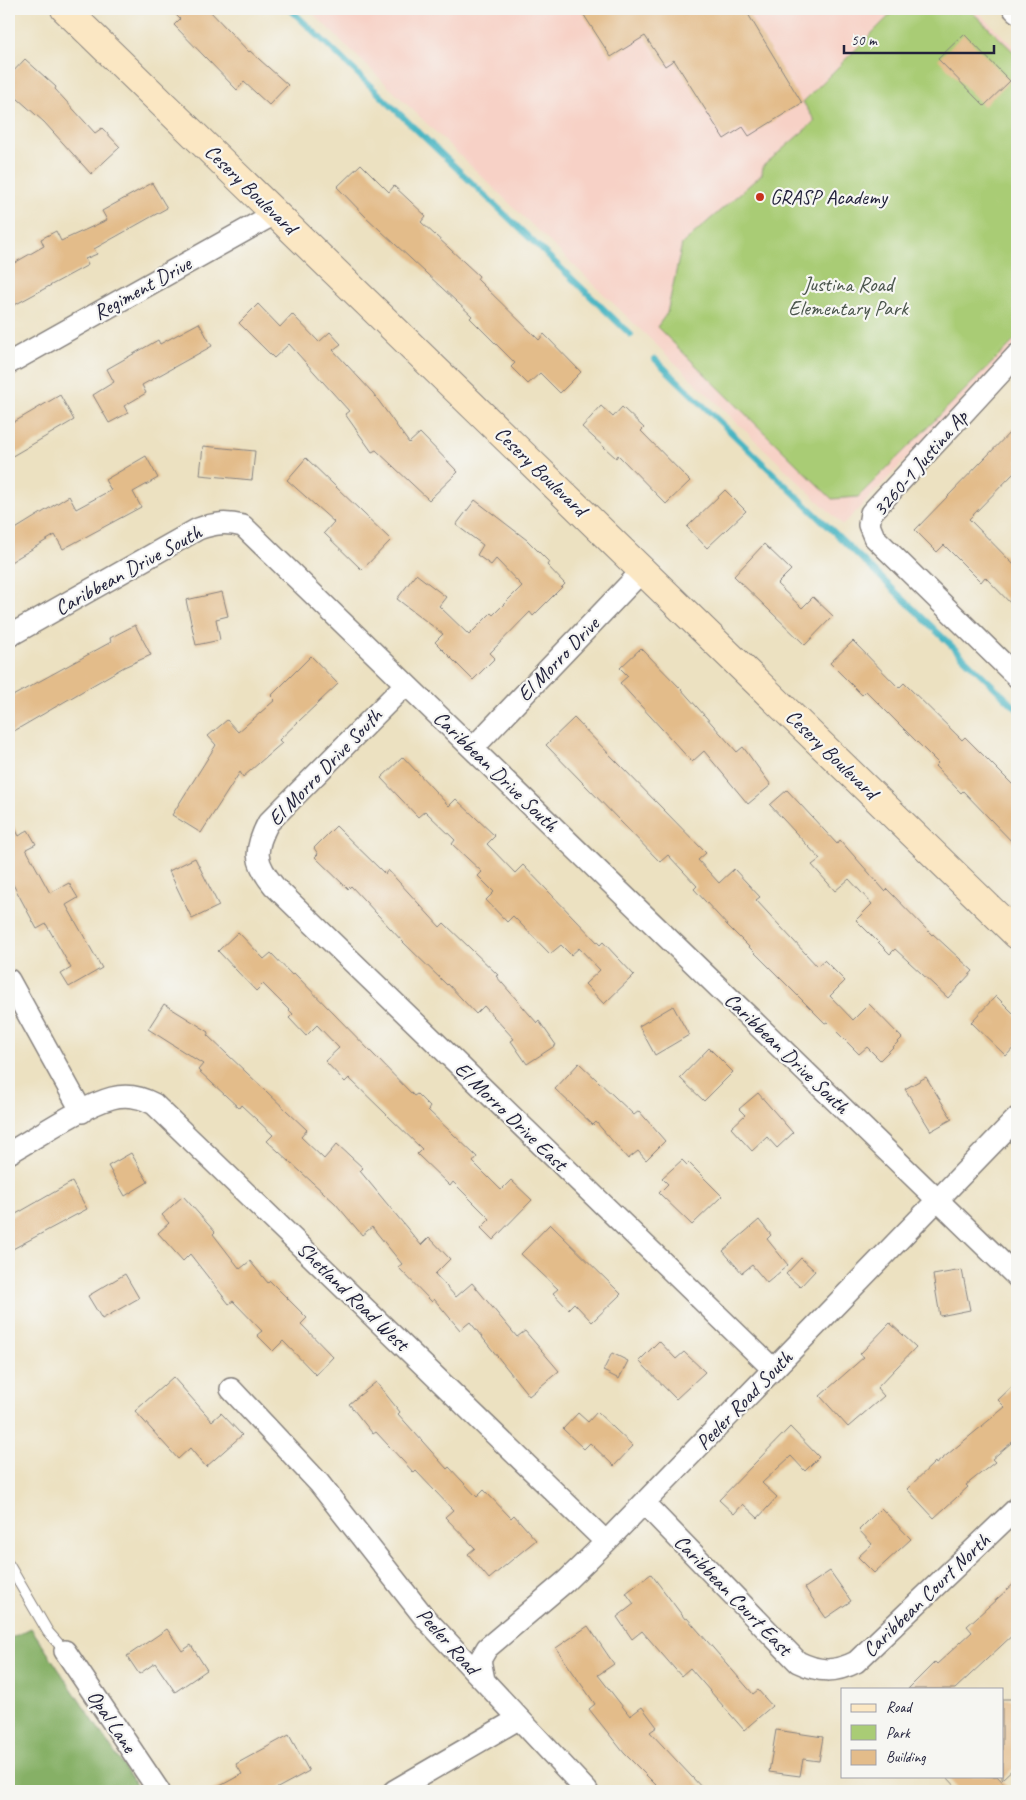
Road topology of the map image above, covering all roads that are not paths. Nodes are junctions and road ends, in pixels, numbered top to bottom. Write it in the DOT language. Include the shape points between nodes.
graph roads {
  1 [pos="64,9"];
  2 [pos="1014,9"];
  3 [pos="1017,12"];
  4 [pos="276,213"];
  5 [pos="1017,355"];
  6 [pos="9,363"];
  7 [pos="643,570"];
  8 [pos="9,636"];
  9 [pos="1017,677"];
  10 [pos="405,685"];
  11 [pos="473,748"];
  12 [pos="258,856"];
  13 [pos="1017,935"];
  14 [pos="9,980"];
  15 [pos="82,1112"];
  16 [pos="1017,1118"];
  17 [pos="9,1153"];
  18 [pos="938,1200"];
  19 [pos="1017,1277"];
  20 [pos="773,1369"];
  21 [pos="231,1389"];
  22 [pos="644,1504"];
  23 [pos="1017,1508"];
  24 [pos="606,1542"];
  25 [pos="9,1565"];
  26 [pos="65,1651"];
  27 [pos="829,1672"];
  28 [pos="484,1680"];
  29 [pos="518,1718"];
  30 [pos="159,1791"];
  31 [pos="394,1791"];
  32 [pos="588,1791"];
  1 -- 4 [label="main road, Cesery Boulevard"];
  2 -- 3 [label="street"];
  4 -- 6 [label="street, Regiment Drive"];
  4 -- 7 [label="main road, Cesery Boulevard"];
  5 -- 9 [label="street, 3260-1 Justina Ap" via="871,513 869,525 874,537"];
  7 -- 11 [label="street, El Morro Drive"];
  7 -- 13 [label="main road, Cesery Boulevard"];
  8 -- 10 [label="street, Caribbean Drive South" via="198,529 228,522 244,526 255,536"];
  10 -- 11 [label="street, Caribbean Drive South"];
  10 -- 12 [label="street, El Morro Drive South" via="268,822 259,840"];
  11 -- 18 [label="street, Caribbean Drive South"];
  12 -- 20 [label="street, El Morro Drive East" via="262,872 274,886"];
  14 -- 15 [label="street"];
  15 -- 17 [label="street, Shetland Road West"];
  15 -- 24 [label="street, Shetland Road West" via="113,1098 131,1096 154,1104"];
  16 -- 18 [label="street, Peeler Road South"];
  18 -- 19 [label="street, Caribbean Drive South"];
  18 -- 20 [label="street, Peeler Road South"];
  20 -- 22 [label="street, Peeler Road South"];
  21 -- 28 [label="street, Peeler Road" via="319,1483 425,1618"];
  22 -- 24 [label="street, Peeler Road South"];
  22 -- 27 [label="street, Caribbean Court East" via="798,1662"];
  23 -- 27 [label="street, Caribbean Court North" via="856,1662"];
  24 -- 28 [label="street, Peeler Road South" via="566,1581 487,1648 480,1660"];
  25 -- 26 [label="lane" via="48,1632"];
  26 -- 30 [label="street, Opal Lane"];
  28 -- 29 [label="street, Peeler Road"];
  29 -- 31 [label="street"];
  29 -- 32 [label="street, Peeler Road"];
}
